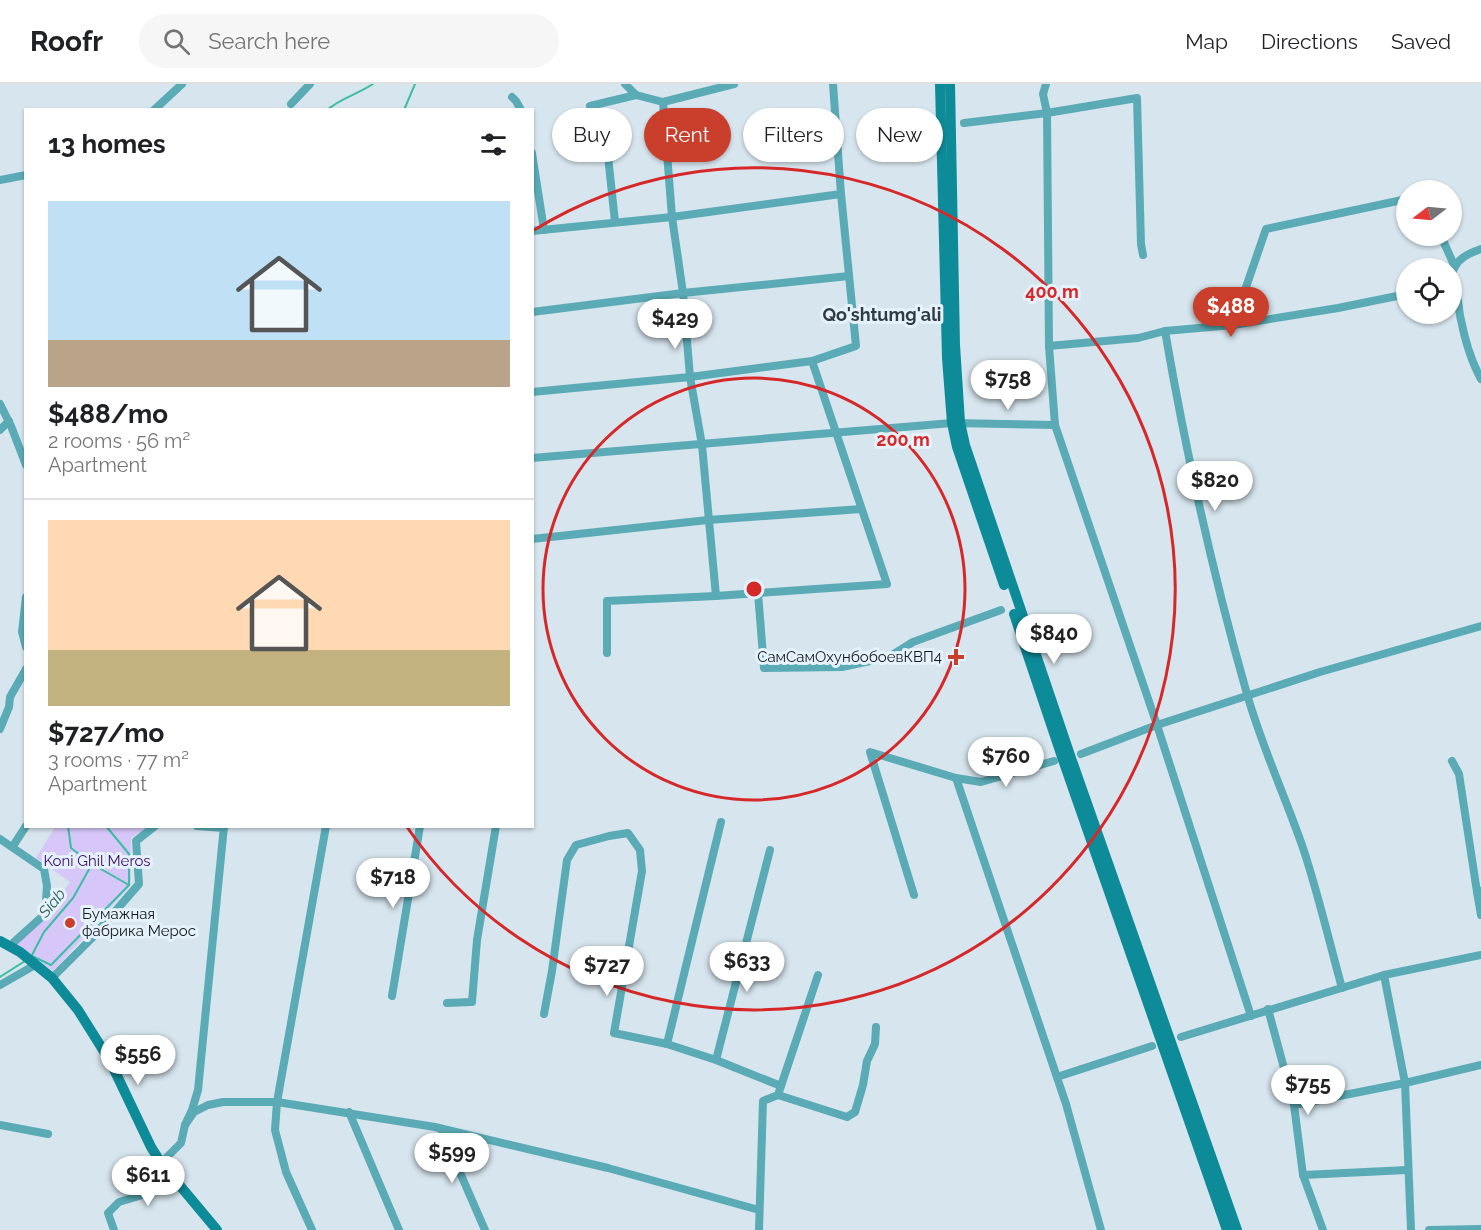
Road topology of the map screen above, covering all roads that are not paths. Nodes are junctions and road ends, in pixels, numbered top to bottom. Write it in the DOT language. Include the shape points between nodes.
graph roads {
  1 [pos="182,84"];
  2 [pos="310,84"];
  3 [pos="626,84"];
  4 [pos="734,84"];
  5 [pos="833,84"];
  6 [pos="940,84"];
  7 [pos="950,84"];
  8 [pos="1046,84"];
  9 [pos="172,88"];
  10 [pos="695,88"];
  11 [pos="636,95"];
  12 [pos="512,97"];
  13 [pos="663,102"];
  14 [pos="291,104"];
  15 [pos="157,108"];
  16 [pos="520,108"];
  17 [pos="1047,113"];
  18 [pos="964,123"];
  19 [pos="534,166"];
  20 [pos="24,175"];
  21 [pos="0,180"];
  22 [pos="841,194"];
  23 [pos="1396,201"];
  24 [pos="672,217"];
  25 [pos="615,222"];
  26 [pos="544,230"];
  27 [pos="534,231"];
  28 [pos="1481,249"];
  29 [pos="1143,255"];
  30 [pos="1462,258"];
  31 [pos="849,276"];
  32 [pos="683,293"];
  33 [pos="1396,296"];
  34 [pos="534,312"];
  35 [pos="1462,324"];
  36 [pos="1233,325"];
  37 [pos="1165,331"];
  38 [pos="1049,346"];
  39 [pos="812,362"];
  40 [pos="690,377"];
  41 [pos="1481,379"];
  42 [pos="534,392"];
  43 [pos="0,404"];
  44 [pos="9,421"];
  45 [pos="956,423"];
  46 [pos="1055,425"];
  47 [pos="0,429"];
  48 [pos="835,432"];
  49 [pos="702,445"];
  50 [pos="534,458"];
  51 [pos="24,460"];
  52 [pos="861,509"];
  53 [pos="708,520"];
  54 [pos="534,539"];
  55 [pos="758,593"];
  56 [pos="716,596"];
  57 [pos="1001,610"];
  58 [pos="24,614"];
  59 [pos="1481,626"];
  60 [pos="24,640"];
  61 [pos="607,653"];
  62 [pos="24,672"];
  63 [pos="1247,696"];
  64 [pos="1157,725"];
  65 [pos="0,729"];
  66 [pos="1081,754"];
  67 [pos="1054,761"];
  68 [pos="1452,761"];
  69 [pos="956,778"];
  70 [pos="721,822"];
  71 [pos="25,828"];
  72 [pos="152,828"];
  73 [pos="224,828"];
  74 [pos="326,828"];
  75 [pos="420,828"];
  76 [pos="496,828"];
  77 [pos="0,839"];
  78 [pos="13,846"];
  79 [pos="770,850"];
  80 [pos="1479,891"];
  81 [pos="914,895"];
  82 [pos="1481,915"];
  83 [pos="0,941"];
  84 [pos="16,950"];
  85 [pos="1481,955"];
  86 [pos="35,965"];
  87 [pos="818,975"];
  88 [pos="1384,975"];
  89 [pos="52,978"];
  90 [pos="0,985"];
  91 [pos="1342,988"];
  92 [pos="392,996"];
  93 [pos="447,1003"];
  94 [pos="1269,1010"];
  95 [pos="544,1014"];
  96 [pos="1251,1016"];
  97 [pos="876,1028"];
  98 [pos="1181,1037"];
  99 [pos="667,1044"];
  100 [pos="1152,1046"];
  101 [pos="716,1060"];
  102 [pos="1481,1065"];
  103 [pos="1057,1077"];
  104 [pos="1405,1083"];
  105 [pos="781,1086"];
  106 [pos="778,1095"];
  107 [pos="277,1102"];
  108 [pos="1294,1105"];
  109 [pos="349,1112"];
  110 [pos="0,1125"];
  111 [pos="185,1125"];
  112 [pos="441,1129"];
  113 [pos="48,1134"];
  114 [pos="161,1163"];
  115 [pos="1407,1170"];
  116 [pos="1303,1175"];
  117 [pos="178,1184"];
  118 [pos="759,1210"];
  119 [pos="1481,1229"];
  120 [pos="114,1230"];
  121 [pos="217,1230"];
  122 [pos="312,1230"];
  123 [pos="399,1230"];
  124 [pos="485,1230"];
  125 [pos="759,1230"];
  126 [pos="1101,1230"];
  127 [pos="1227,1230"];
  128 [pos="1236,1230"];
  129 [pos="1323,1230"];
  130 [pos="1411,1230"];
  131 [pos="1429,1230"];
  1 -- 9 [label="street"];
  2 -- 14 [label="street"];
  3 -- 11 [label="street"];
  4 -- 10 [label="street"];
  5 -- 22 [label="street"];
  6 -- 45 [label="main road" via="947,358"];
  7 -- 45 [label="main road"];
  8 -- 17 [label="street" via="1043,94"];
  9 -- 15 [label="street"];
  10 -- 13 [label="street"];
  11 -- 13 [label="street"];
  11 -- 25 [label="street" via="590,106 608,156"];
  12 -- 16 [label="street"];
  13 -- 24 [label="street"];
  17 -- 18 [label="street"];
  17 -- 29 [label="street" via="1137,98"];
  17 -- 38 [label="street"];
  19 -- 26 [label="street"];
  20 -- 21 [label="street"];
  22 -- 24 [label="street"];
  22 -- 31 [label="street"];
  23 -- 36 [label="street" via="1266,229"];
  24 -- 25 [label="street"];
  24 -- 32 [label="street"];
  25 -- 26 [label="street"];
  26 -- 27 [label="street"];
  28 -- 30 [label="street"];
  31 -- 32 [label="street"];
  31 -- 39 [label="street" via="856,346"];
  32 -- 34 [label="street"];
  32 -- 40 [label="street"];
  33 -- 36 [label="street"];
  35 -- 41 [label="street"];
  36 -- 37 [label="street"];
  37 -- 38 [label="street" via="1138,338"];
  37 -- 63 [label="street" via="1179,414"];
  38 -- 46 [label="street"];
  39 -- 40 [label="street"];
  39 -- 48 [label="street"];
  40 -- 42 [label="street"];
  40 -- 49 [label="street"];
  43 -- 44 [label="street"];
  44 -- 47 [label="street"];
  44 -- 51 [label="street"];
  45 -- 46 [label="street"];
  45 -- 48 [label="street"];
  45 -- 127 [label="main road" via="957,447"];
  45 -- 128 [label="main road"];
  46 -- 64 [label="street"];
  48 -- 49 [label="street"];
  48 -- 52 [label="street"];
  49 -- 50 [label="street"];
  49 -- 53 [label="street"];
  52 -- 53 [label="street"];
  52 -- 55 [label="street" via="887,584"];
  53 -- 54 [label="street"];
  53 -- 56 [label="street"];
  55 -- 56 [label="street"];
  55 -- 57 [label="street" via="764,668 842,667 889,657 913,642"];
  56 -- 61 [label="street" via="607,601"];
  58 -- 60 [label="street"];
  59 -- 63 [label="street"];
  62 -- 65 [label="street" via="10,697"];
  63 -- 64 [label="street"];
  63 -- 91 [label="street" via="1304,850"];
  64 -- 66 [label="street"];
  64 -- 96 [label="street"];
  67 -- 69 [label="street" via="981,782"];
  68 -- 80 [label="street" via="1459,774"];
  69 -- 81 [label="street" via="870,752"];
  69 -- 103 [label="street"];
  70 -- 99 [label="street"];
  71 -- 78 [label="street"];
  72 -- 89 [label="street" via="136,841 139,884"];
  73 -- 111 [label="street" via="198,1090"];
  74 -- 107 [label="street"];
  75 -- 92 [label="street"];
  76 -- 93 [label="street" via="477,940 472,1002"];
  77 -- 78 [label="street"];
  78 -- 84 [label="street" via="44,869 47,886 45,914 14,942"];
  79 -- 101 [label="street"];
  80 -- 82 [label="street"];
  83 -- 84 [label="main road"];
  84 -- 86 [label="main road"];
  85 -- 88 [label="street"];
  86 -- 89 [label="main road"];
  86 -- 90 [label="street"];
  87 -- 105 [label="street"];
  88 -- 91 [label="street"];
  88 -- 104 [label="street"];
  89 -- 114 [label="main road" via="110,1061"];
  91 -- 94 [label="street"];
  94 -- 96 [label="street"];
  94 -- 108 [label="street"];
  95 -- 99 [label="street" via="567,860 576,845 628,833 640,850 642,871 614,1033"];
  96 -- 98 [label="street"];
  97 -- 106 [label="street" via="855,1112 847,1117"];
  99 -- 101 [label="street"];
  100 -- 103 [label="street"];
  101 -- 105 [label="street"];
  102 -- 104 [label="street"];
  103 -- 126 [label="street"];
  104 -- 108 [label="street"];
  104 -- 115 [label="street"];
  105 -- 106 [label="street"];
  106 -- 118 [label="street" via="763,1101"];
  107 -- 109 [label="street"];
  107 -- 111 [label="street" via="208,1105 194,1113"];
  107 -- 122 [label="street" via="275,1130 286,1172"];
  108 -- 116 [label="street"];
  109 -- 112 [label="street"];
  109 -- 123 [label="street"];
  110 -- 113 [label="street"];
  111 -- 114 [label="street" via="181,1143"];
  112 -- 118 [label="street" via="608,1168"];
  112 -- 124 [label="street"];
  114 -- 117 [label="main road"];
  115 -- 116 [label="street"];
  115 -- 130 [label="street"];
  116 -- 129 [label="street"];
  117 -- 120 [label="street" via="119,1202 108,1213"];
  117 -- 121 [label="main road"];
  118 -- 125 [label="street"];
  119 -- 131 [label="street"];
}
